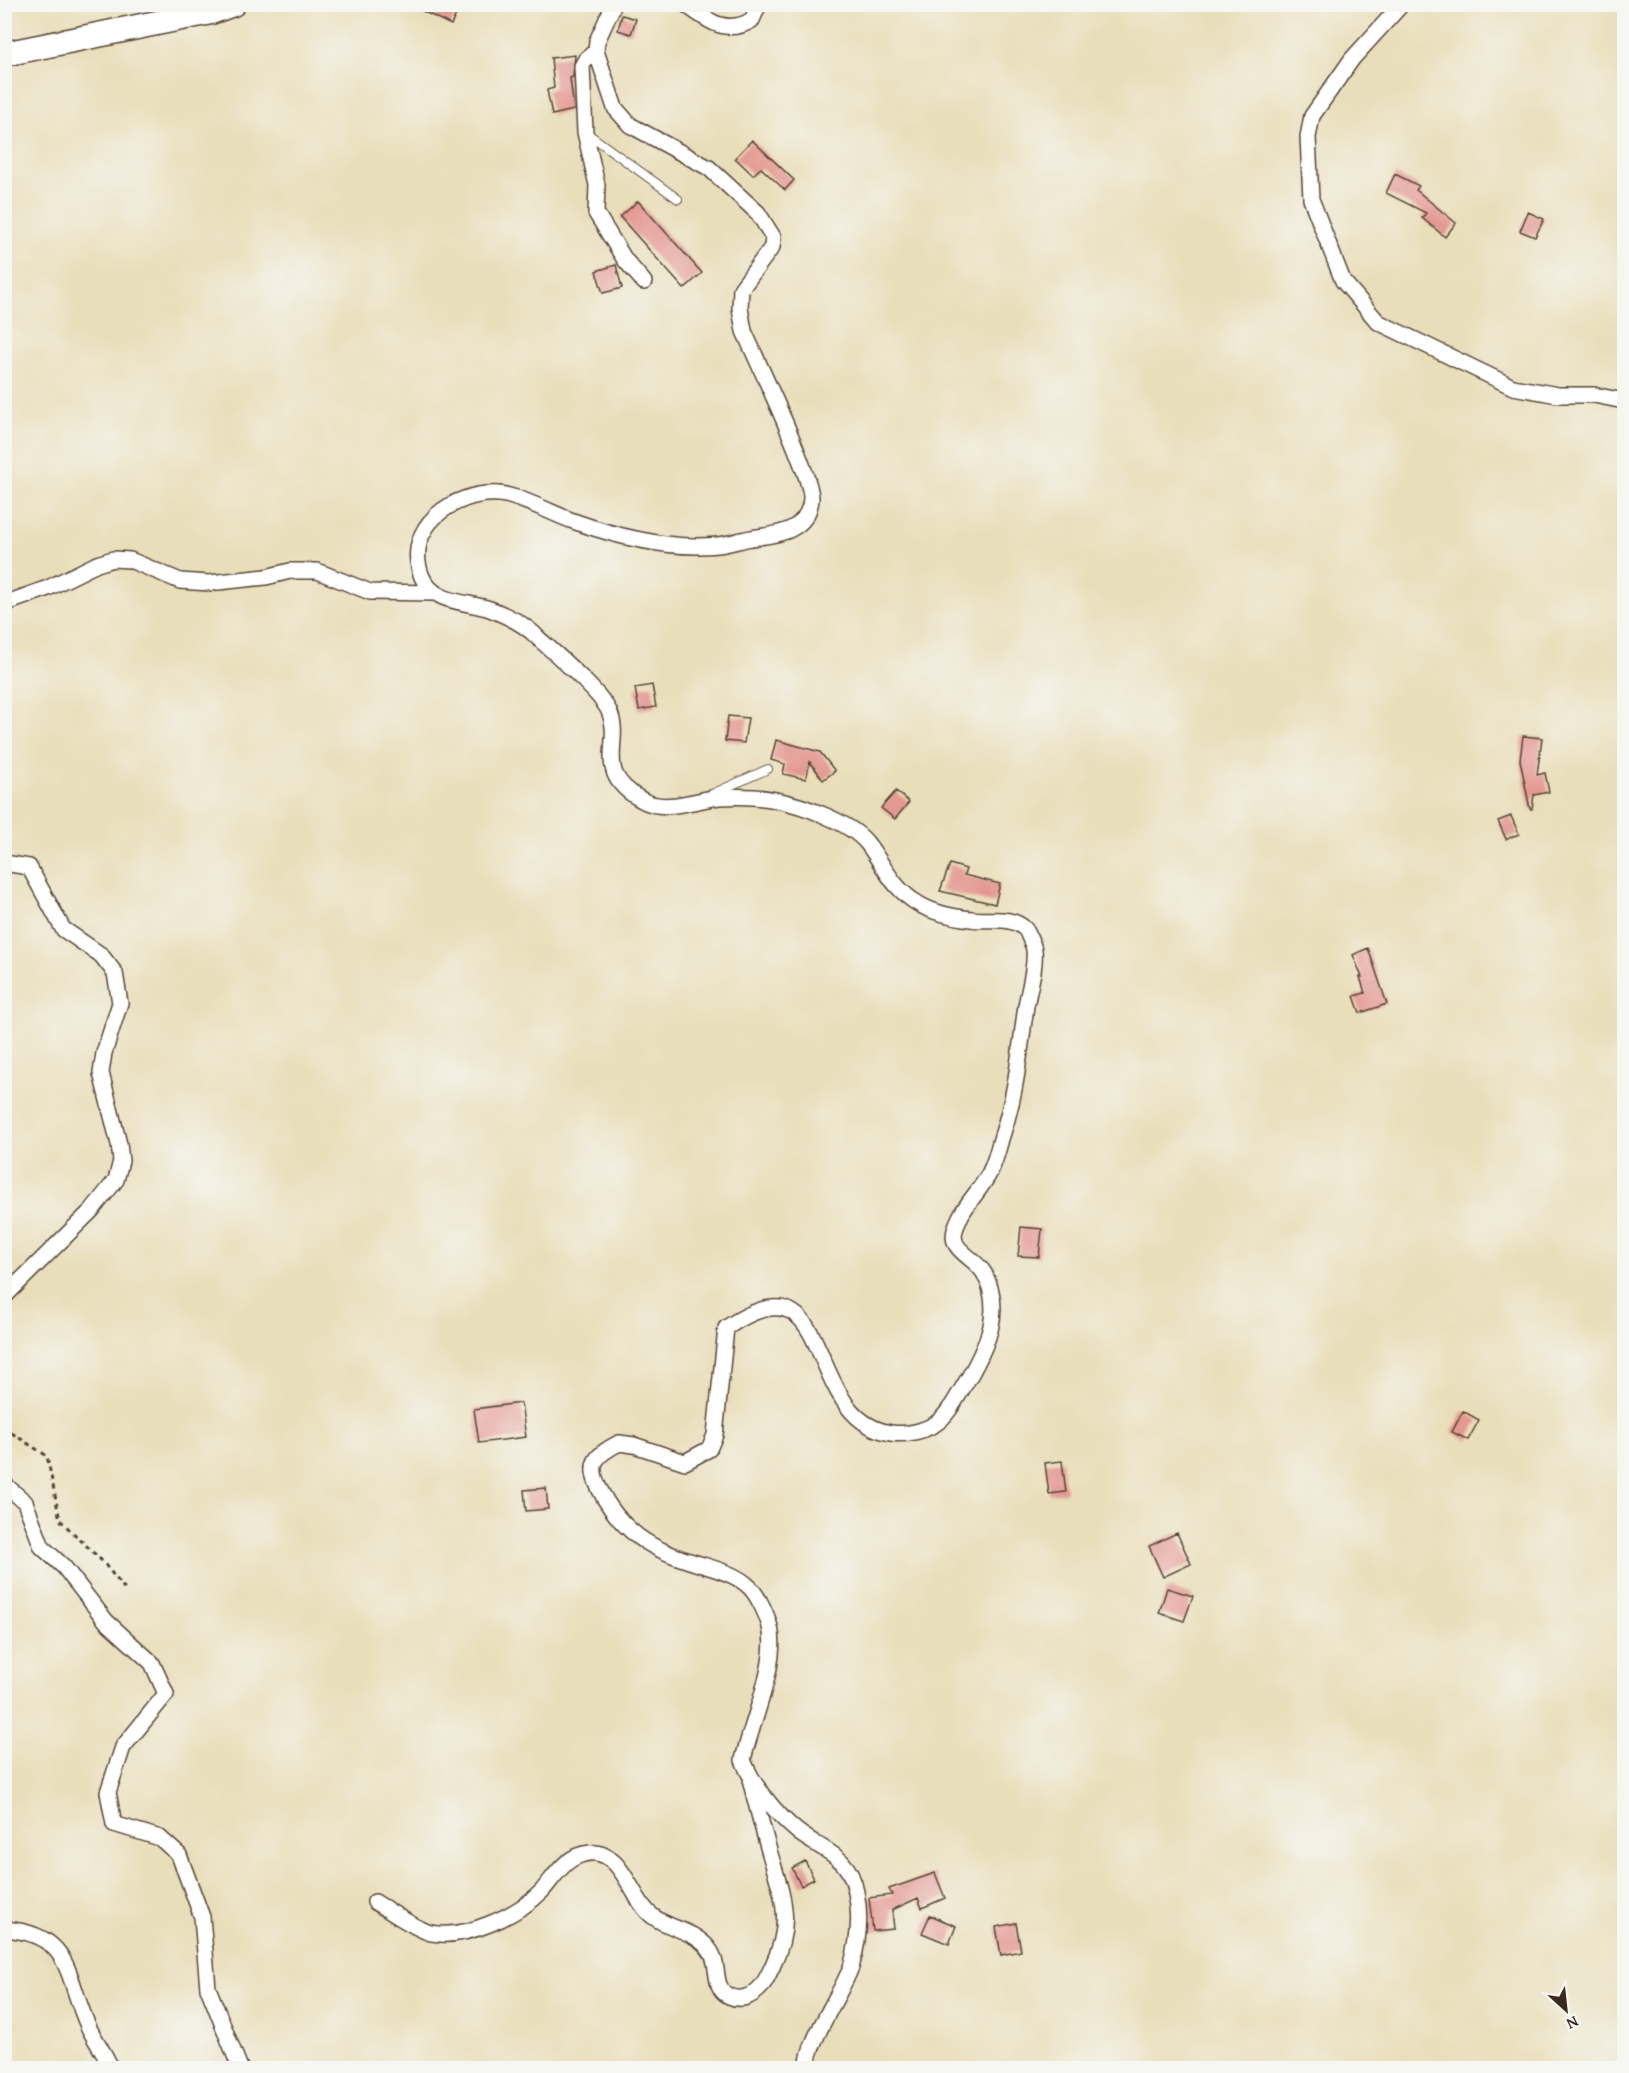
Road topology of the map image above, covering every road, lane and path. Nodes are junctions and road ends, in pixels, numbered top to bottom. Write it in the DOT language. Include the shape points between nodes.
graph roads {
  1 [pos="233,4"];
  2 [pos="614,4"];
  3 [pos="685,4"];
  4 [pos="759,4"];
  5 [pos="1402,4"];
  6 [pos="596,51"];
  7 [pos="4,54"];
  8 [pos="585,132"];
  9 [pos="678,199"];
  10 [pos="644,282"];
  11 [pos="1624,401"];
  12 [pos="435,592"];
  13 [pos="4,604"];
  14 [pos="768,769"];
  15 [pos="697,801"];
  16 [pos="4,863"];
  17 [pos="4,1297"];
  18 [pos="4,1396"];
  19 [pos="4,1406"];
  20 [pos="4,1428"];
  21 [pos="4,1484"];
  22 [pos="127,1592"];
  23 [pos="748,1775"];
  24 [pos="375,1902"];
  25 [pos="4,1929"];
  26 [pos="111,2068"];
  27 [pos="240,2068"];
  28 [pos="809,2068"];
  1 -- 7 [label="main road" via="211,12"];
  2 -- 6 [label="street" via="597,40"];
  3 -- 4 [label="street" via="714,25 731,28 752,20"];
  5 -- 11 [label="street" via="1352,59 1312,116 1308,137 1311,199 1343,281 1378,322 1513,387"];
  6 -- 8 [label="street" via="582,66"];
  6 -- 12 [label="street" via="611,100 630,125 709,168 758,213 770,230 772,247 741,289 740,308 744,331 802,467 811,501 798,525 781,535 716,545 632,539 500,494 469,499 447,506 428,522 418,541 418,567 426,586"];
  8 -- 9 [label="lane"];
  8 -- 10 [label="street" via="597,184 596,213 625,260"];
  12 -- 13 [label="street" via="370,592 318,571 290,571 209,583 180,581 130,560 112,560"];
  12 -- 15 [label="street" via="443,599 484,607 529,628 606,704 613,724 613,769 639,799 657,806"];
  14 -- 15 [label="lane"];
  15 -- 23 [label="street" via="748,796 776,800 840,823 859,834 898,890 923,907 973,920 1009,921 1024,928 1034,949 1020,1068 1010,1113 991,1171 965,1207 952,1237 955,1245 982,1268 994,1313 986,1348 938,1422 906,1434 883,1432 861,1421 842,1400 808,1326 795,1311 771,1305 749,1312 726,1328 715,1435 709,1449 686,1462 619,1443 596,1459 592,1467 607,1504 630,1533 670,1555 720,1570 747,1584 760,1604 770,1627 773,1653 743,1760"];
  16 -- 17 [label="street" via="29,867 63,929 101,955 115,973 120,1003 101,1073 121,1161 116,1180 92,1210"];
  18 -- 19 [label="path" via="8,1398"];
  20 -- 22 [label="path" via="47,1456 60,1520"];
  21 -- 27 [label="street" via="25,1502 42,1547 64,1567 106,1622 152,1663 165,1694 123,1747 108,1792 114,1824 160,1838 179,1855 202,1917 208,1988"];
  23 -- 24 [label="street" via="784,1896 786,1918 780,1952 763,1986 752,1996 728,1996 719,1987 716,1964 704,1943 649,1914 616,1863 604,1854 580,1855 565,1863 522,1909 470,1931 430,1933"];
  23 -- 28 [label="street" via="797,1831 838,1856 856,1891 858,1929 852,1965 810,2050"];
  25 -- 26 [label="street" via="41,1935 55,1947 89,2028"];
}
